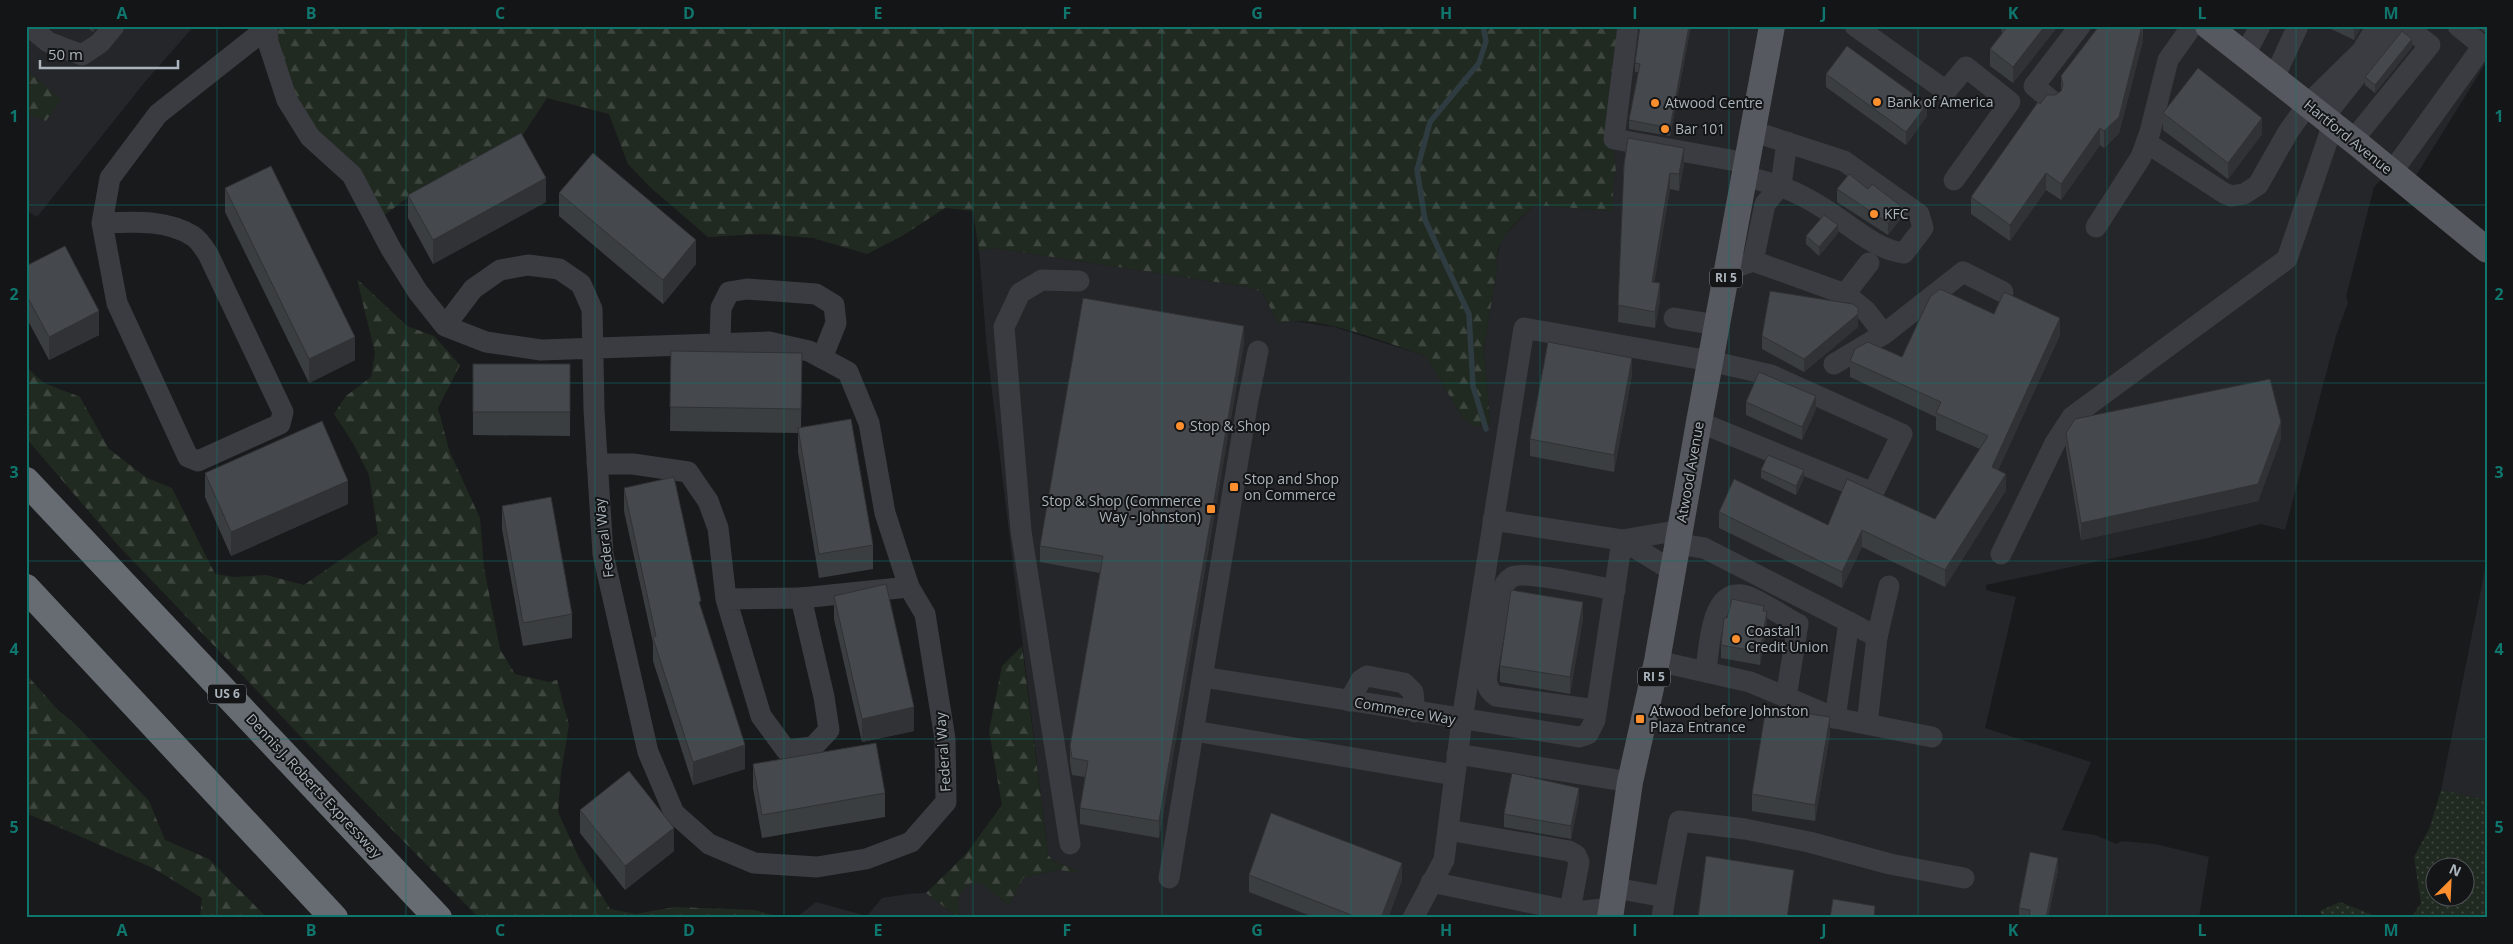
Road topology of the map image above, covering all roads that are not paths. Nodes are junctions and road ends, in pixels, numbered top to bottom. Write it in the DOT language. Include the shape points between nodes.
graph roads {
  1 [pos="29,26"];
  2 [pos="114,26"];
  3 [pos="1628,26"];
  4 [pos="1772,26"];
  5 [pos="2080,26"];
  6 [pos="2192,26"];
  7 [pos="2208,26"];
  8 [pos="2260,26"];
  9 [pos="2298,26"];
  10 [pos="2377,26"];
  11 [pos="2396,26"];
  12 [pos="2405,26"];
  13 [pos="2458,26"];
  14 [pos="267,27"];
  15 [pos="1868,30"];
  16 [pos="2245,56"];
  17 [pos="2274,78"];
  18 [pos="2051,100"];
  19 [pos="2330,122"];
  20 [pos="1752,131"];
  21 [pos="1788,142"];
  22 [pos="2146,143"];
  23 [pos="1745,170"];
  24 [pos="2392,172"];
  25 [pos="1954,180"];
  26 [pos="1781,185"];
  27 [pos="102,223"];
  28 [pos="2096,227"];
  29 [pos="2487,250"];
  30 [pos="1753,261"];
  31 [pos="1869,263"];
  32 [pos="1727,270"];
  33 [pos="1079,281"];
  34 [pos="2003,292"];
  35 [pos="1845,294"];
  36 [pos="1674,318"];
  37 [pos="1717,325"];
  38 [pos="445,326"];
  39 [pos="1884,334"];
  40 [pos="720,343"];
  41 [pos="594,348"];
  42 [pos="1258,351"];
  43 [pos="822,358"];
  44 [pos="1710,361"];
  45 [pos="1834,364"];
  46 [pos="1699,422"];
  47 [pos="597,464"];
  48 [pos="26,480"];
  49 [pos="1493,520"];
  50 [pos="1679,537"];
  51 [pos="1622,540"];
  52 [pos="2001,554"];
  53 [pos="1673,571"];
  54 [pos="909,586"];
  55 [pos="1889,586"];
  56 [pos="26,588"];
  57 [pos="1615,590"];
  58 [pos="726,598"];
  59 [pos="801,598"];
  60 [pos="1849,622"];
  61 [pos="1877,637"];
  62 [pos="1657,661"];
  63 [pos="1706,672"];
  64 [pos="1203,677"];
  65 [pos="1786,697"];
  66 [pos="1596,710"];
  67 [pos="1834,718"];
  68 [pos="1462,720"];
  69 [pos="1867,724"];
  70 [pos="1194,731"];
  71 [pos="1932,737"];
  72 [pos="1457,754"];
  73 [pos="1454,775"];
  74 [pos="1630,782"];
  75 [pos="1448,830"];
  76 [pos="1070,844"];
  77 [pos="1169,878"];
  78 [pos="1964,878"];
  79 [pos="1432,882"];
  80 [pos="1665,897"];
  81 [pos="1612,905"];
  82 [pos="1577,913"];
  83 [pos="435,914"];
  84 [pos="334,918"];
  85 [pos="1413,918"];
  86 [pos="1662,918"];
  1 -- 2 [label="street" via="48,42 82,55 100,43"];
  3 -- 23 [label="street" via="1614,139 1697,155"];
  4 -- 20 [label="main road, Atwood Avenue / RI 5"];
  5 -- 18 [label="street" via="2034,86"];
  6 -- 22 [label="street" via="2168,60"];
  7 -- 16 [label="main road, Hartford Avenue"];
  8 -- 16 [label="street"];
  9 -- 17 [label="street"];
  10 -- 19 [label="street"];
  11 -- 19 [label="street"];
  12 -- 19 [label="street" via="2430,45"];
  13 -- 24 [label="street" via="2483,46"];
  14 -- 27 [label="street" via="158,114 110,178"];
  14 -- 38 [label="street" via="268,42 287,100 310,137 352,175 413,285"];
  15 -- 25 [label="street" via="1946,91 1966,67 2010,102"];
  16 -- 17 [label="main road, Hartford Avenue"];
  17 -- 19 [label="main road, Hartford Avenue"];
  19 -- 22 [label="street" via="2288,132 2258,185 2244,194 2230,196 2214,189"];
  19 -- 24 [label="main road, Hartford Avenue"];
  19 -- 52 [label="street" via="2287,260 2072,416 2054,443"];
  20 -- 21 [label="street"];
  20 -- 23 [label="main road, Atwood Avenue / RI 5"];
  21 -- 26 [label="street"];
  21 -- 26 [label="street" via="1844,161 1919,214 1923,228 1904,253 1890,252 1823,207"];
  22 -- 28 [label="street"];
  23 -- 26 [label="street"];
  23 -- 32 [label="main road, Atwood Avenue / RI 5"];
  24 -- 29 [label="main road, Hartford Avenue"];
  26 -- 30 [label="street" via="1765,204"];
  27 -- 27 [label="street" via="116,303 188,457 198,461 280,424 283,412 208,254 194,237 160,224 139,221"];
  30 -- 32 [label="street"];
  30 -- 35 [label="street"];
  31 -- 35 [label="street"];
  32 -- 37 [label="main road, Atwood Avenue / RI 5"];
  33 -- 76 [label="street" via="1042,280 1020,293 1004,327 1021,531"];
  34 -- 39 [label="street" via="1963,272"];
  35 -- 39 [label="street" via="1866,311"];
  36 -- 37 [label="street"];
  37 -- 44 [label="main road, Atwood Avenue / RI 5"];
  38 -- 41 [label="street, Federal Way" via="486,342 541,350"];
  38 -- 41 [label="street" via="473,289 500,270 528,265 559,269 582,284 592,309"];
  39 -- 45 [label="street"];
  40 -- 41 [label="street, Federal Way"];
  40 -- 43 [label="street, Federal Way" via="769,342 809,351"];
  40 -- 43 [label="street" via="721,308 729,292 747,289 816,294 834,305 836,323"];
  41 -- 47 [label="street, Federal Way"];
  42 -- 64 [label="street"];
  43 -- 54 [label="street, Federal Way" via="848,372 869,423 884,513"];
  44 -- 46 [label="main road, Atwood Avenue / RI 5"];
  44 -- 46 [label="street" via="1771,375 1902,434 1873,493"];
  44 -- 49 [label="street" via="1524,328"];
  46 -- 50 [label="main road, Atwood Avenue / RI 5"];
  47 -- 54 [label="street, Federal Way" via="604,554 648,752 674,813 709,844 754,863 817,867 866,859 911,842 946,802 945,739 933,659 924,614"];
  47 -- 58 [label="street" via="633,464 688,472 708,501 718,528"];
  48 -- 83 [label="highway, Dennis J. Roberts Expressway / US 6"];
  49 -- 51 [label="street"];
  49 -- 68 [label="street"];
  50 -- 51 [label="street"];
  50 -- 53 [label="main road, Atwood Avenue / RI 5"];
  50 -- 60 [label="street"];
  51 -- 53 [label="street"];
  51 -- 57 [label="street"];
  53 -- 62 [label="main road, Atwood Avenue / RI 5"];
  54 -- 59 [label="street"];
  55 -- 61 [label="street"];
  56 -- 84 [label="highway"];
  57 -- 66 [label="street"];
  57 -- 66 [label="street" via="1533,576 1511,578 1503,586 1487,674 1489,691 1496,696"];
  58 -- 59 [label="street"];
  58 -- 59 [label="street" via="761,716 786,750 813,747 829,730"];
  60 -- 61 [label="street"];
  60 -- 67 [label="street"];
  61 -- 69 [label="street"];
  62 -- 63 [label="street"];
  62 -- 74 [label="main road, Atwood Avenue / RI 5"];
  63 -- 65 [label="street" via="1750,682"];
  63 -- 65 [label="street" via="1716,613 1721,604 1732,596 1744,595 1798,624"];
  64 -- 68 [label="street, Commerce Way"];
  64 -- 70 [label="street"];
  65 -- 67 [label="street"];
  66 -- 68 [label="street" via="1592,729 1579,737"];
  67 -- 69 [label="street"];
  68 -- 72 [label="street, Commerce Way"];
  69 -- 71 [label="street"];
  70 -- 73 [label="street"];
  70 -- 77 [label="street"];
  72 -- 73 [label="street, Commerce Way"];
  72 -- 74 [label="street"];
  73 -- 75 [label="street, Commerce Way"];
  74 -- 81 [label="main road, Atwood Avenue / RI 5"];
  75 -- 79 [label="street, Commerce Way" via="1444,860"];
  75 -- 82 [label="street" via="1569,851 1576,855 1579,862"];
  78 -- 80 [label="street" via="1890,864 1809,842 1679,820"];
  79 -- 82 [label="street"];
  79 -- 85 [label="street, Commerce Way"];
  80 -- 81 [label="street"];
  80 -- 86 [label="street"];
  81 -- 82 [label="street"];
}
